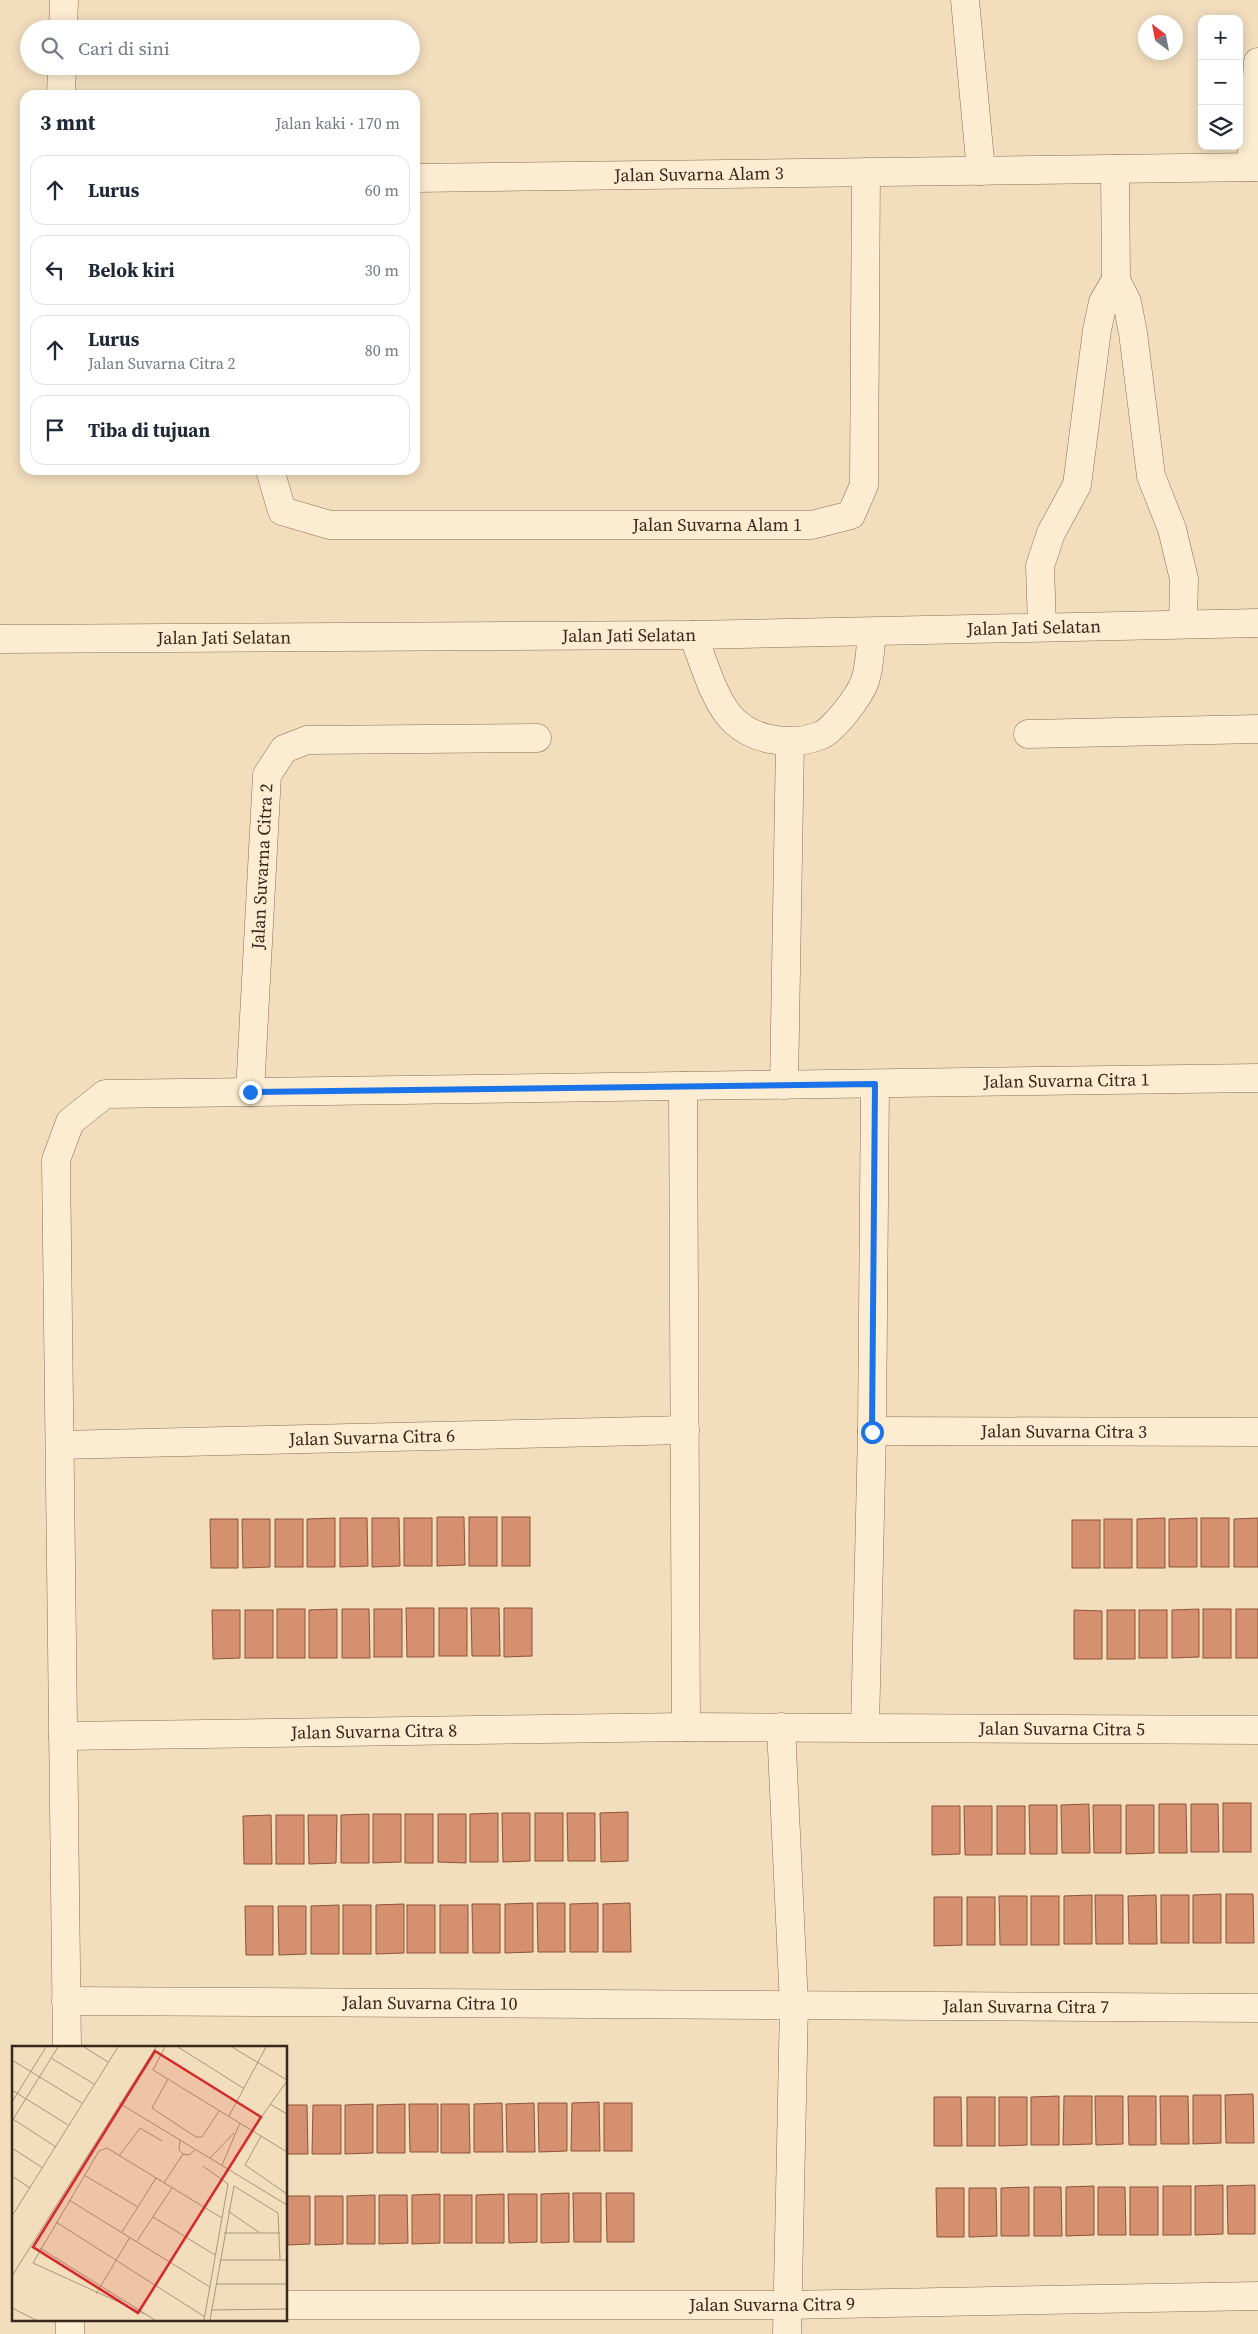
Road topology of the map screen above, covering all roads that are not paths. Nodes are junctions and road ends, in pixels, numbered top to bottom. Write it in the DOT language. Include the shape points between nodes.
graph roads {
  1 [pos="64,0"];
  2 [pos="965,0"];
  3 [pos="63,20"];
  4 [pos="1258,62"];
  5 [pos="62,75"];
  6 [pos="61,90"];
  7 [pos="1255,167"];
  8 [pos="1115,169"];
  9 [pos="981,171"];
  10 [pos="866,172"];
  11 [pos="420,178"];
  12 [pos="1116,280"];
  13 [pos="271,475"];
  14 [pos="1183,623"];
  15 [pos="1258,623"];
  16 [pos="1042,627"];
  17 [pos="872,632"];
  18 [pos="693,635"];
  19 [pos="0,639"];
  20 [pos="1258,729"];
  21 [pos="1028,734"];
  22 [pos="536,738"];
  23 [pos="790,742"];
  24 [pos="1258,1078"];
  25 [pos="875,1084"];
  26 [pos="784,1085"];
  27 [pos="683,1086"];
  28 [pos="250,1092"];
  29 [pos="685,1430"];
  30 [pos="872,1432"];
  31 [pos="1258,1432"];
  32 [pos="60,1445"];
  33 [pos="686,1727"];
  34 [pos="781,1727"];
  35 [pos="865,1727"];
  36 [pos="1258,1730"];
  37 [pos="63,1736"];
  38 [pos="66,2001"];
  39 [pos="794,2005"];
  40 [pos="1258,2008"];
  41 [pos="67,2046"];
  42 [pos="1258,2296"];
  43 [pos="288,2304"];
  44 [pos="786,2305"];
  45 [pos="787,2334"];
  1 -- 3 [label="street"];
  2 -- 9 [label="street"];
  4 -- 7 [label="street"];
  5 -- 6 [label="street"];
  7 -- 8 [label="street, Jalan Suvarna Alam 3"];
  8 -- 9 [label="street, Jalan Suvarna Alam 3"];
  8 -- 12 [label="street"];
  9 -- 10 [label="street, Jalan Suvarna Alam 3"];
  10 -- 11 [label="street, Jalan Suvarna Alam 3"];
  10 -- 13 [label="street, Jalan Suvarna Alam 1" via="864,485 850,515 812,525 330,525 282,511"];
  12 -- 14 [label="street" via="1126,302 1133,333 1151,476 1172,528 1184,579"];
  12 -- 16 [label="street" via="1103,302 1077,485 1051,533 1040,566"];
  14 -- 15 [label="street, Jalan Jati Selatan"];
  14 -- 16 [label="street, Jalan Jati Selatan"];
  16 -- 17 [label="street, Jalan Jati Selatan"];
  17 -- 18 [label="street, Jalan Jati Selatan"];
  17 -- 23 [label="street" via="865,681 847,711 821,736"];
  18 -- 19 [label="street, Jalan Jati Selatan"];
  18 -- 23 [label="street" via="720,702 733,720 753,735"];
  20 -- 21 [label="street"];
  22 -- 28 [label="street, Jalan Suvarna Citra 2" via="307,740 284,749 267,775"];
  23 -- 26 [label="street"];
  24 -- 25 [label="street, Jalan Suvarna Citra 1"];
  25 -- 26 [label="street, Jalan Suvarna Citra 1"];
  25 -- 30 [label="street"];
  26 -- 27 [label="street, Jalan Suvarna Citra 1"];
  27 -- 28 [label="street"];
  27 -- 29 [label="street"];
  28 -- 32 [label="street" via="105,1094 70,1122 56,1160"];
  29 -- 32 [label="street, Jalan Suvarna Citra 6"];
  29 -- 33 [label="street"];
  30 -- 31 [label="street, Jalan Suvarna Citra 3"];
  30 -- 35 [label="street"];
  32 -- 37 [label="street"];
  33 -- 34 [label="street, Jalan Suvarna Citra 8"];
  33 -- 37 [label="street, Jalan Suvarna Citra 8"];
  34 -- 35 [label="street, Jalan Suvarna Citra 5"];
  34 -- 39 [label="street"];
  35 -- 36 [label="street, Jalan Suvarna Citra 5"];
  37 -- 38 [label="street"];
  38 -- 39 [label="street, Jalan Suvarna Citra 10"];
  38 -- 41 [label="street"];
  39 -- 40 [label="street, Jalan Suvarna Citra 7"];
  39 -- 44 [label="street"];
  42 -- 44 [label="street, Jalan Suvarna Citra 9"];
  43 -- 44 [label="street, Jalan Suvarna Citra 9"];
  44 -- 45 [label="street"];
}
